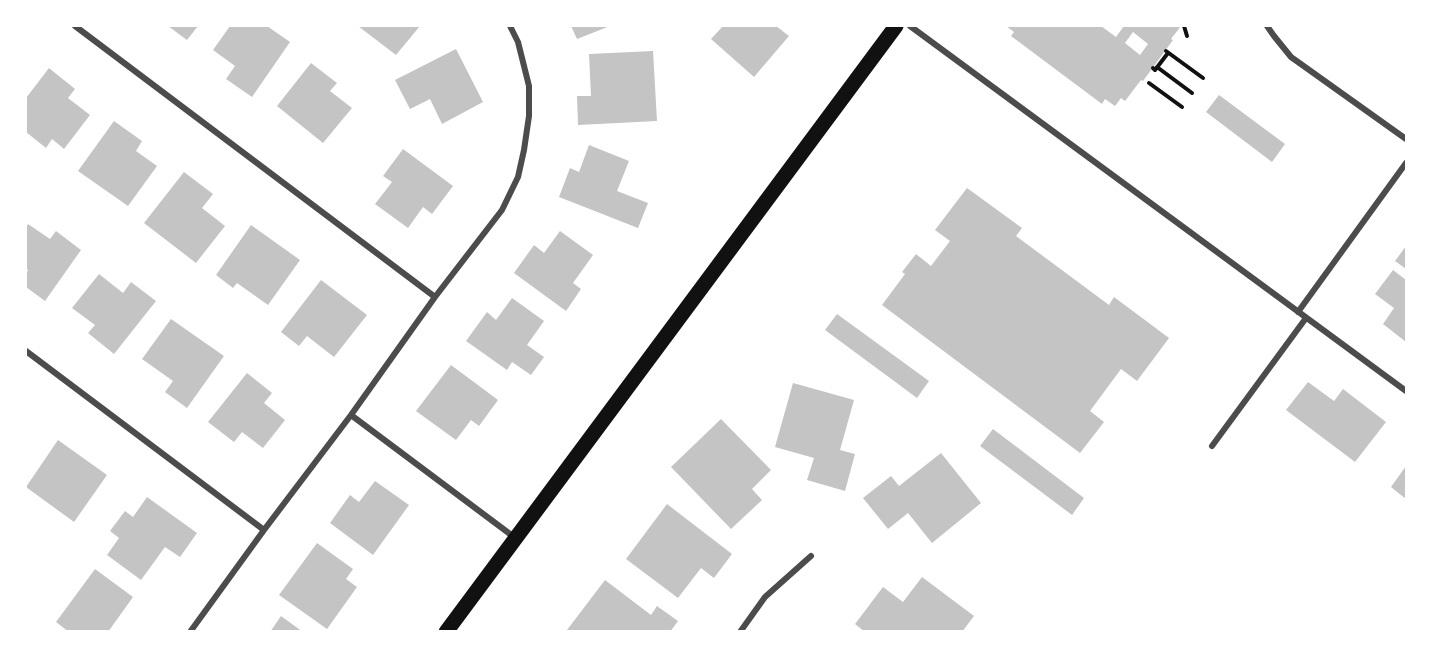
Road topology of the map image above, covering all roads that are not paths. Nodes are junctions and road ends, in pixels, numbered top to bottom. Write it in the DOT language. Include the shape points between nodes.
graph roads {
  1 [pos="75,26"];
  2 [pos="510,26"];
  3 [pos="896,26"];
  4 [pos="910,26"];
  5 [pos="1267,26"];
  6 [pos="1407,139"];
  7 [pos="1407,163"];
  8 [pos="435,297"];
  9 [pos="1298,312"];
  10 [pos="1306,318"];
  11 [pos="26,351"];
  12 [pos="1407,391"];
  13 [pos="351,415"];
  14 [pos="1212,446"];
  15 [pos="264,530"];
  16 [pos="516,538"];
  17 [pos="811,556"];
  18 [pos="190,632"];
  19 [pos="446,632"];
  20 [pos="740,632"];
  1 -- 8 [label="street"];
  2 -- 8 [label="street" via="529,87 529,116 518,177 502,210"];
  3 -- 16 [label="main road"];
  4 -- 9 [label="street"];
  5 -- 6 [label="street" via="1291,57"];
  7 -- 9 [label="street"];
  8 -- 13 [label="street"];
  9 -- 10 [label="street"];
  10 -- 12 [label="street"];
  10 -- 14 [label="street"];
  11 -- 15 [label="street"];
  13 -- 15 [label="street"];
  13 -- 16 [label="street"];
  15 -- 18 [label="street"];
  16 -- 19 [label="main road"];
  17 -- 20 [label="street" via="765,597"];
}
